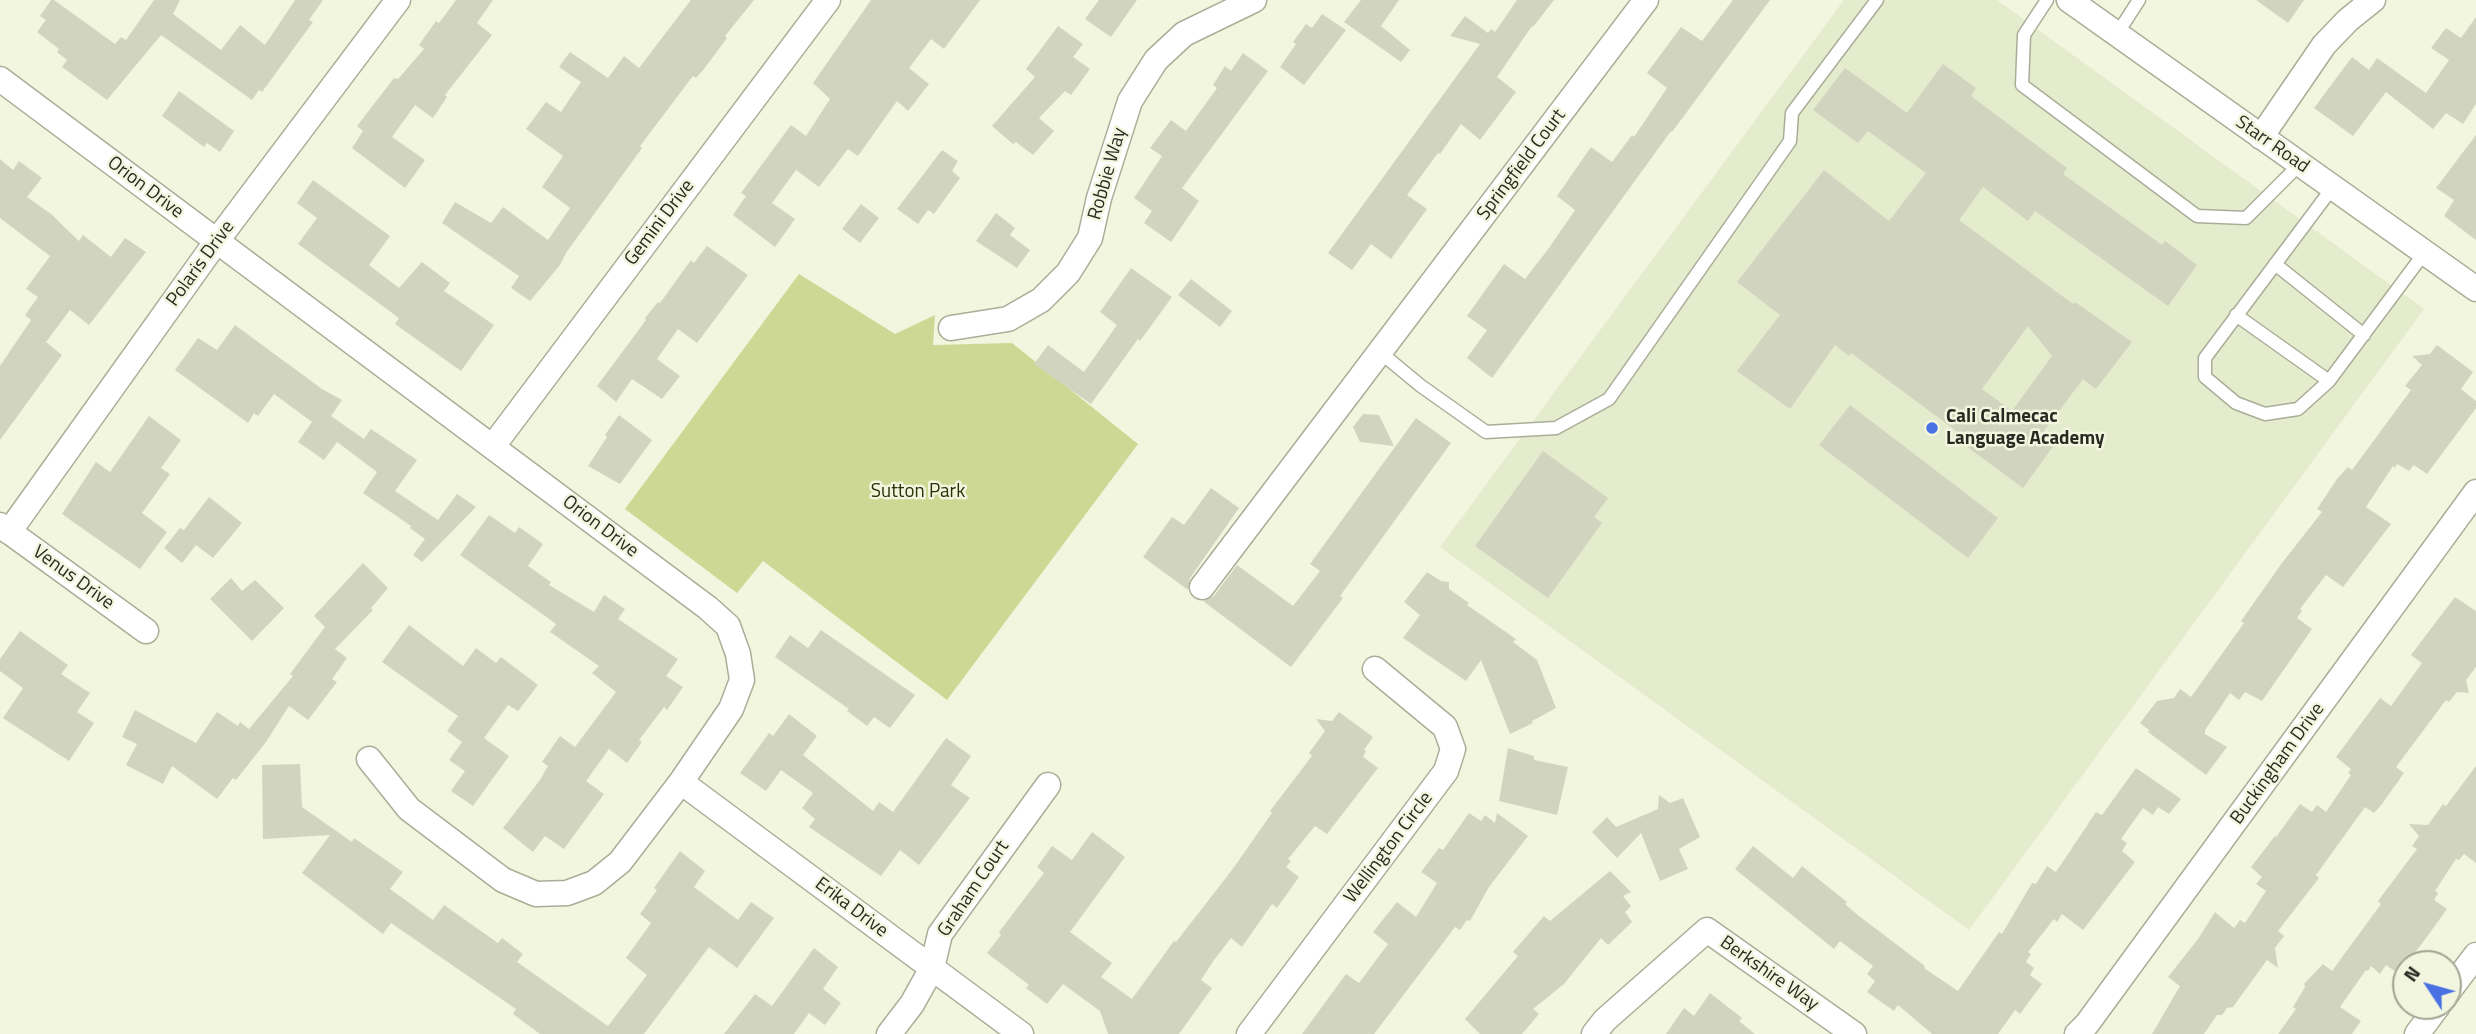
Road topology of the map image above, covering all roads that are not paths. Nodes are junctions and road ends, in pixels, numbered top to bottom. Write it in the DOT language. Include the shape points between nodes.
graph roads {
  1 [pos="398,0"];
  2 [pos="828,0"];
  3 [pos="1254,0"];
  4 [pos="1646,0"];
  5 [pos="1877,0"];
  6 [pos="2047,0"];
  7 [pos="2069,0"];
  8 [pos="2139,0"];
  9 [pos="2374,0"];
  10 [pos="2117,34"];
  11 [pos="0,79"];
  12 [pos="2261,137"];
  13 [pos="2300,164"];
  14 [pos="2333,187"];
  15 [pos="216,242"];
  16 [pos="2425,252"];
  17 [pos="2274,264"];
  18 [pos="2476,289"];
  19 [pos="2236,315"];
  20 [pos="951,328"];
  21 [pos="2364,335"];
  22 [pos="1381,352"];
  23 [pos="2329,381"];
  24 [pos="493,446"];
  25 [pos="2472,509"];
  26 [pos="5,528"];
  27 [pos="1202,587"];
  28 [pos="146,631"];
  29 [pos="1375,669"];
  30 [pos="369,759"];
  31 [pos="681,782"];
  32 [pos="1048,785"];
  33 [pos="2476,955"];
  34 [pos="932,968"];
  35 [pos="2462,974"];
  36 [pos="889,1034"];
  37 [pos="1021,1034"];
  38 [pos="1249,1034"];
  39 [pos="1594,1034"];
  40 [pos="1854,1034"];
  41 [pos="2077,1034"];
  1 -- 15 [label="street, Polaris Drive"];
  2 -- 24 [label="street, Gemini Drive"];
  3 -- 20 [label="street, Robbie Way" via="1184,34 1156,60 1130,101 1090,238 1068,273 1041,300 1007,319"];
  4 -- 22 [label="street, Springfield Court"];
  5 -- 22 [label="lane" via="1792,113 1790,141 1609,399 1556,428 1486,432"];
  6 -- 13 [label="lane" via="2024,35 2022,85 2197,216 2246,218"];
  7 -- 10 [label="street, Starr Road"];
  8 -- 10 [label="lane"];
  9 -- 12 [label="street" via="2324,45"];
  10 -- 12 [label="street, Starr Road"];
  11 -- 15 [label="street, Orion Drive"];
  12 -- 13 [label="street, Starr Road"];
  13 -- 14 [label="street, Starr Road"];
  14 -- 16 [label="street, Starr Road"];
  14 -- 17 [label="lane"];
  15 -- 24 [label="street, Orion Drive"];
  15 -- 26 [label="street, Polaris Drive"];
  16 -- 18 [label="street, Starr Road"];
  16 -- 21 [label="lane"];
  17 -- 19 [label="lane"];
  17 -- 21 [label="lane"];
  19 -- 23 [label="lane"];
  19 -- 23 [label="lane" via="2205,358 2205,377 2236,403 2265,414 2298,409"];
  21 -- 23 [label="lane"];
  22 -- 27 [label="street, Springfield Court"];
  24 -- 31 [label="street, Orion Drive" via="728,626 742,680 731,709"];
  25 -- 41 [label="street, Buckingham Drive"];
  26 -- 28 [label="street, Venus Drive"];
  29 -- 38 [label="street, Wellington Circle" via="1445,727 1453,749 1446,771"];
  30 -- 31 [label="street, Orion Drive" via="409,809 503,880 536,894 567,893 594,883 620,862"];
  31 -- 34 [label="street, Erika Drive"];
  32 -- 34 [label="street, Graham Court" via="940,934"];
  33 -- 35 [label="street"];
  34 -- 36 [label="street, Graham Court"];
  34 -- 37 [label="street, Erika Drive"];
  39 -- 40 [label="street, Berkshire Way" via="1707,930"];
}
